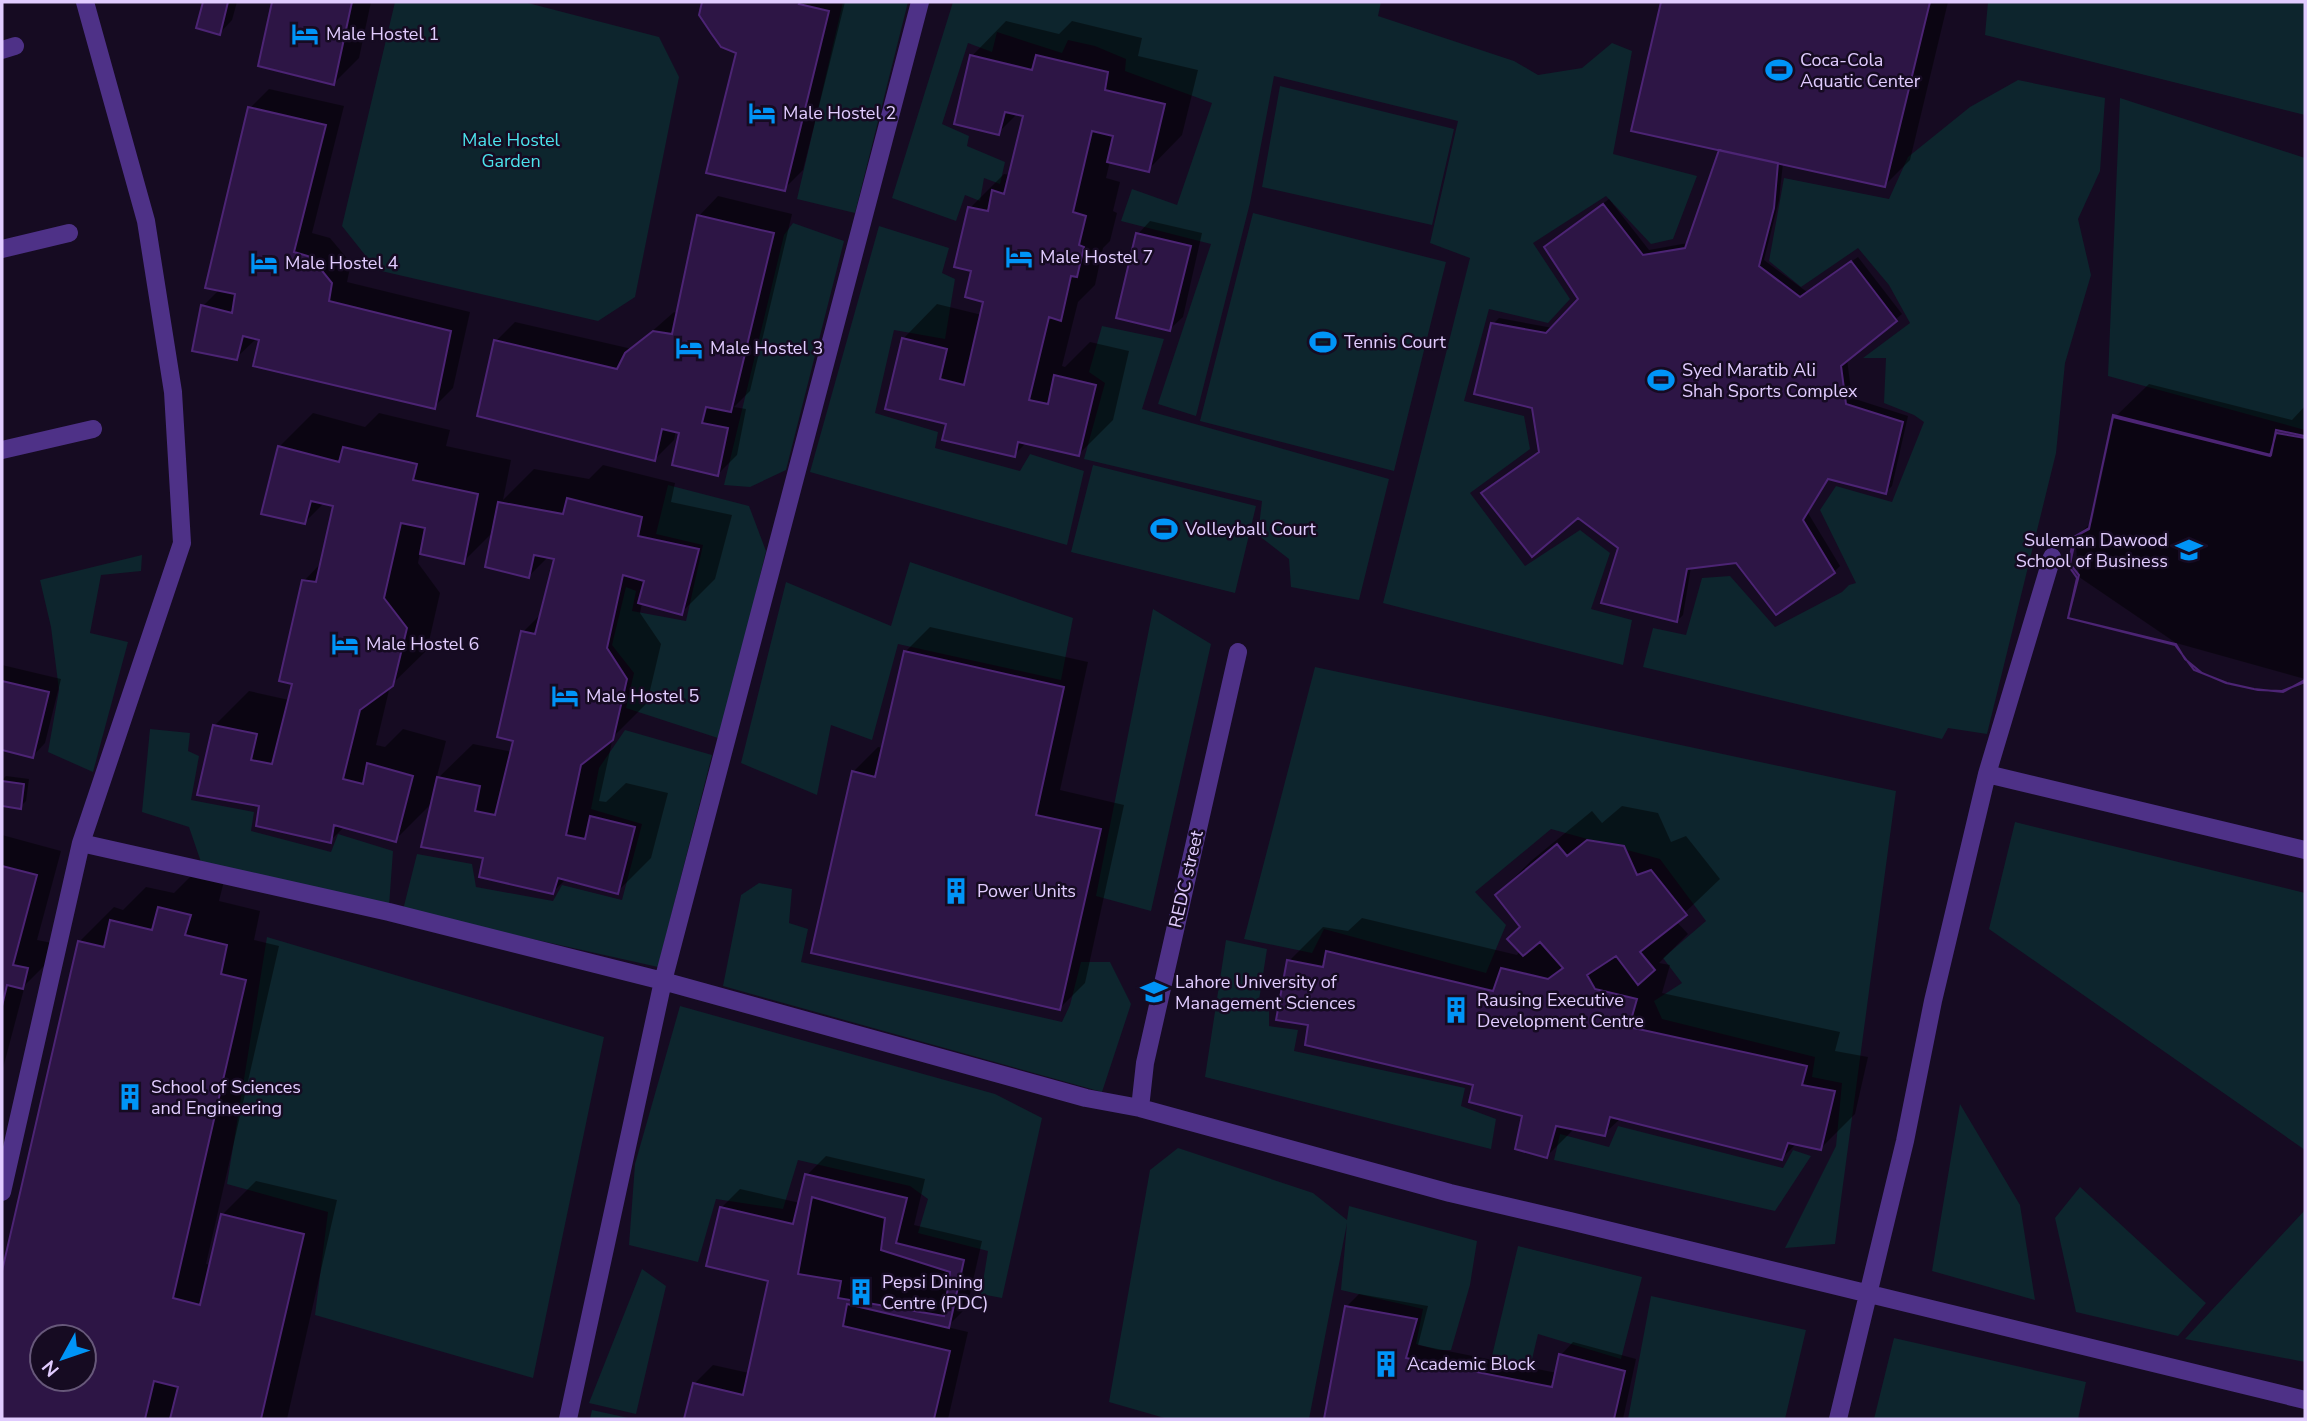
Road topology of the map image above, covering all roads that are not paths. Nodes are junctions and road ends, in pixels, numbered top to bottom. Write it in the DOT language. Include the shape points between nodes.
graph roads {
  1 [pos="85,2"];
  2 [pos="920,2"];
  3 [pos="69,233"];
  4 [pos="2,249"];
  5 [pos="93,429"];
  6 [pos="2,450"];
  7 [pos="2052,557"];
  8 [pos="1238,652"];
  9 [pos="1987,774"];
  10 [pos="81,843"];
  11 [pos="2305,850"];
  12 [pos="663,981"];
  13 [pos="1140,1108"];
  14 [pos="2,1192"];
  15 [pos="1867,1295"];
  16 [pos="2305,1400"];
  17 [pos="568,1419"];
  18 [pos="1838,1419"];
  1 -- 10 [label="street" via="146,220 173,392 182,543"];
  2 -- 12 [label="street"];
  3 -- 4 [label="street"];
  5 -- 6 [label="street"];
  7 -- 9 [label="street"];
  8 -- 13 [label="street, REDC street" via="1145,1063"];
  9 -- 11 [label="street"];
  9 -- 15 [label="street"];
  10 -- 12 [label="street" via="389,912"];
  10 -- 14 [label="street"];
  12 -- 13 [label="street" via="1086,1098"];
  12 -- 17 [label="street"];
  13 -- 15 [label="street" via="1450,1193"];
  15 -- 16 [label="street"];
  15 -- 18 [label="street"];
}
